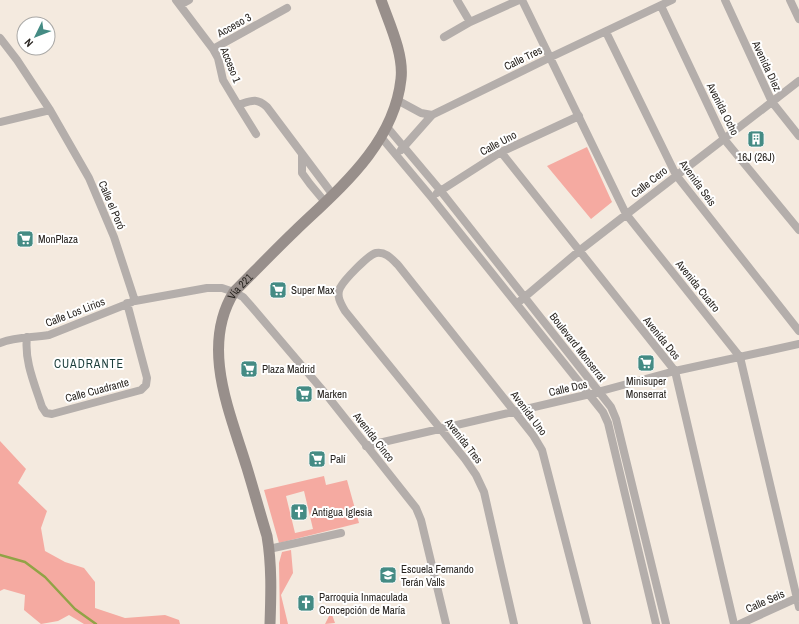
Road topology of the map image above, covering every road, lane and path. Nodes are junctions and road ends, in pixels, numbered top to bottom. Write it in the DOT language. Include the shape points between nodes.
graph roads {
  1 [pos="190,0"];
  2 [pos="381,0"];
  3 [pos="457,0"];
  4 [pos="521,0"];
  5 [pos="672,0"];
  6 [pos="725,0"];
  7 [pos="790,0"];
  8 [pos="178,3"];
  9 [pos="661,6"];
  10 [pos="287,8"];
  11 [pos="799,19"];
  12 [pos="470,22"];
  13 [pos="606,32"];
  14 [pos="444,37"];
  15 [pos="0,39"];
  16 [pos="213,49"];
  17 [pos="551,57"];
  18 [pos="799,81"];
  19 [pos="397,100"];
  20 [pos="772,102"];
  21 [pos="238,105"];
  22 [pos="50,110"];
  23 [pos="432,115"];
  24 [pos="580,116"];
  25 [pos="0,122"];
  26 [pos="387,127"];
  27 [pos="256,134"];
  28 [pos="799,136"];
  29 [pos="381,137"];
  30 [pos="724,139"];
  31 [pos="404,147"];
  32 [pos="501,152"];
  33 [pos="396,155"];
  34 [pos="676,175"];
  35 [pos="440,190"];
  36 [pos="432,198"];
  37 [pos="329,199"];
  38 [pos="626,214"];
  39 [pos="799,230"];
  40 [pos="579,251"];
  41 [pos="382,253"];
  42 [pos="234,292"];
  43 [pos="524,298"];
  44 [pos="131,302"];
  45 [pos="517,305"];
  46 [pos="799,331"];
  47 [pos="27,337"];
  48 [pos="0,343"];
  49 [pos="799,344"];
  50 [pos="740,357"];
  51 [pos="675,371"];
  52 [pos="599,391"];
  53 [pos="590,394"];
  54 [pos="514,411"];
  55 [pos="440,428"];
  56 [pos="366,446"];
  57 [pos="341,533"];
  58 [pos="269,549"];
  59 [pos="798,598"];
  60 [pos="799,607"];
  61 [pos="270,624"];
  62 [pos="446,624"];
  63 [pos="514,624"];
  64 [pos="587,624"];
  65 [pos="656,624"];
  66 [pos="666,624"];
  67 [pos="734,624"];
  68 [pos="740,624"];
  1 -- 8 [label="street"];
  2 -- 19 [label="main road, Vía 221" via="400,58 401,78"];
  3 -- 12 [label="street"];
  4 -- 12 [label="street"];
  4 -- 17 [label="street, Avenida Cuatro"];
  5 -- 9 [label="street, Calle Tres"];
  6 -- 20 [label="street, Avenida Diez"];
  7 -- 11 [label="street"];
  8 -- 16 [label="street, Acceso 1"];
  9 -- 13 [label="street, Calle Tres"];
  9 -- 30 [label="street, Avenida Ocho"];
  10 -- 16 [label="street, Acceso 3"];
  12 -- 14 [label="street"];
  13 -- 17 [label="street, Calle Tres"];
  13 -- 34 [label="street, Avenida Seis"];
  15 -- 22 [label="street, Calle el Poró"];
  16 -- 21 [label="street, Acceso 1" via="223,80"];
  17 -- 23 [label="street, Calle Tres"];
  17 -- 24 [label="street, Avenida Cuatro"];
  18 -- 20 [label="street, Calle Cero"];
  19 -- 23 [label="street" via="422,113"];
  19 -- 26 [label="main road, Vía 221"];
  20 -- 28 [label="street, Avenida Diez"];
  20 -- 30 [label="street, Calle Cero"];
  21 -- 27 [label="street, Acceso 1"];
  21 -- 37 [label="street" via="259,100 267,107 302,154 302,173 310,184"];
  22 -- 25 [label="street"];
  22 -- 44 [label="street, Calle el Poró" via="89,178 114,237"];
  23 -- 31 [label="street, Calle Tres"];
  24 -- 32 [label="street, Calle Uno"];
  24 -- 38 [label="street, Avenida Cuatro"];
  26 -- 29 [label="main road, Vía 221"];
  26 -- 31 [label="street, Boulevard Monserrat"];
  29 -- 33 [label="street, Boulevard Monserrat"];
  29 -- 37 [label="main road, Vía 221" via="366,159"];
  30 -- 34 [label="street, Calle Cero"];
  30 -- 39 [label="street, Avenida Ocho"];
  31 -- 33 [label="street, Calle Tres"];
  31 -- 35 [label="street, Boulevard Monserrat"];
  32 -- 35 [label="street, Calle Uno"];
  32 -- 40 [label="street, Avenida Dos"];
  33 -- 36 [label="street, Boulevard Monserrat"];
  34 -- 38 [label="street, Calle Cero"];
  34 -- 46 [label="street, Avenida Seis"];
  35 -- 36 [label="street, Calle Uno"];
  35 -- 43 [label="street, Boulevard Monserrat"];
  36 -- 45 [label="street, Boulevard Monserrat"];
  37 -- 42 [label="main road, Vía 221"];
  38 -- 40 [label="street, Calle Cero"];
  38 -- 50 [label="street, Avenida Cuatro"];
  40 -- 43 [label="street, Calle Cero"];
  40 -- 51 [label="street, Avenida Dos"];
  41 -- 54 [label="street, Avenida Uno" via="398,265"];
  41 -- 55 [label="street, Avenida Tres" via="367,258 347,279 340,288 339,299 345,311"];
  42 -- 44 [label="street" via="222,288 207,288"];
  42 -- 56 [label="street, Avenida Cinco" via="251,306"];
  42 -- 58 [label="main road, Vía 221" via="225,307 221,324 220,373 230,418"];
  43 -- 45 [label="street, Calle Cero"];
  43 -- 52 [label="street, Boulevard Monserrat"];
  44 -- 47 [label="street, Calle Los Lirios" via="49,335"];
  44 -- 47 [label="street, Calle Cuadrante" via="147,378 146,385 140,390 52,414 46,413 27,357"];
  45 -- 53 [label="street, Boulevard Monserrat"];
  47 -- 48 [label="street, Calle Los Lirios"];
  49 -- 50 [label="street, Calle Dos"];
  50 -- 51 [label="street, Calle Dos"];
  50 -- 59 [label="street, Avenida Cuatro"];
  51 -- 52 [label="street, Calle Dos"];
  51 -- 67 [label="street, Avenida Dos"];
  52 -- 53 [label="street, Calle Dos"];
  52 -- 66 [label="street, Boulevard Monserrat" via="616,419"];
  53 -- 54 [label="street, Calle Dos"];
  53 -- 65 [label="street, Boulevard Monserrat" via="608,423"];
  54 -- 55 [label="street, Calle Dos"];
  54 -- 64 [label="street, Avenida Uno" via="542,450"];
  55 -- 56 [label="street, Calle Dos"];
  55 -- 63 [label="street, Avenida Tres" via="476,475 484,492"];
  56 -- 62 [label="street, Avenida Cinco" via="416,508"];
  57 -- 58 [label="street"];
  58 -- 61 [label="main road, Vía 221"];
  59 -- 60 [label="street, Avenida Cuatro"];
  59 -- 68 [label="street, Calle Seis"];
}
